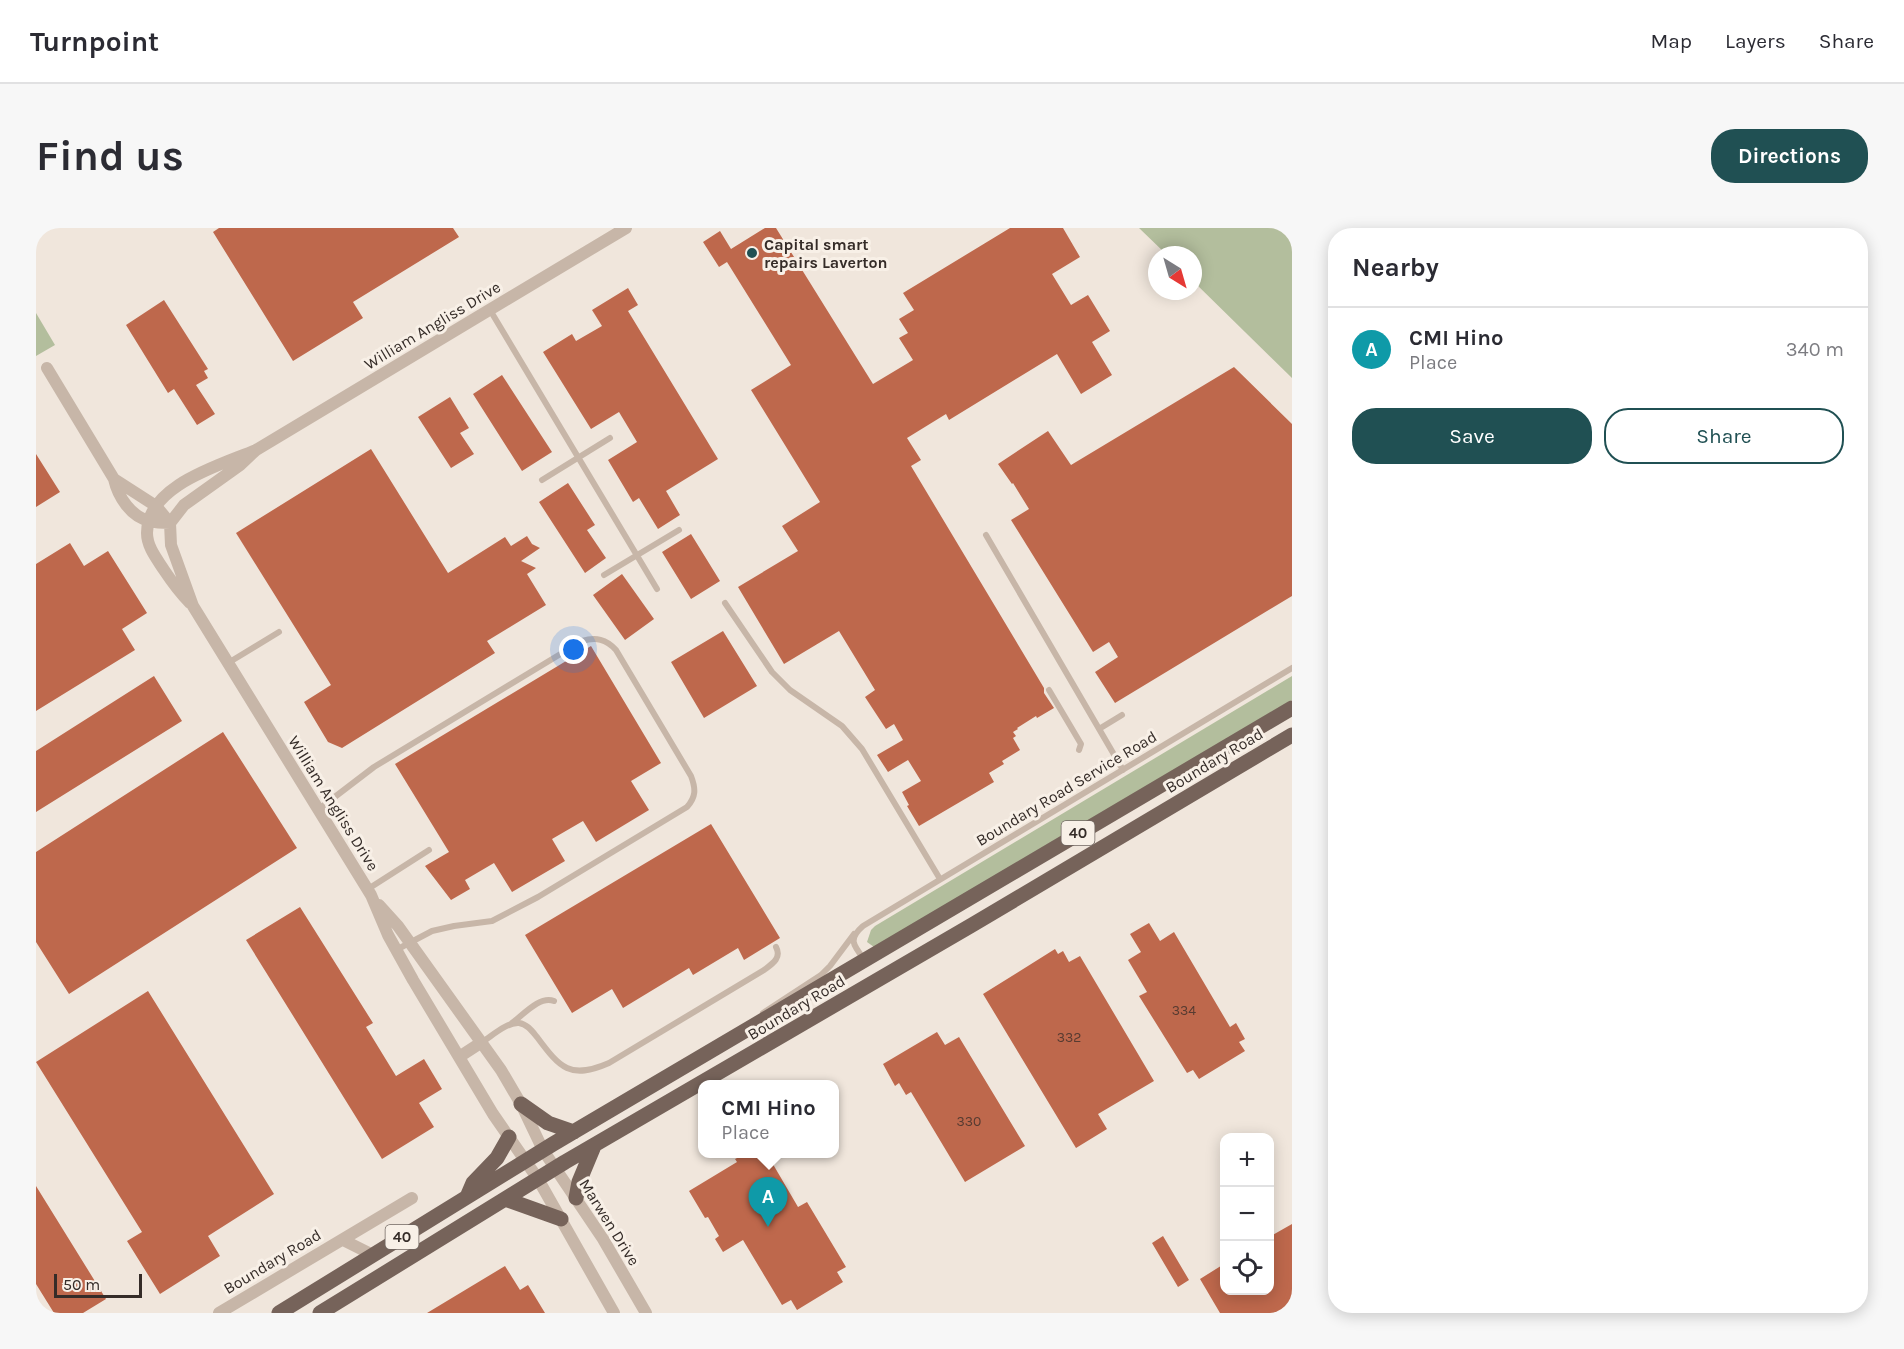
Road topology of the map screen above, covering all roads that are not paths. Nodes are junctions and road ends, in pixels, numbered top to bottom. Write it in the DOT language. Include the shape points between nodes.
graph roads {
  1 [pos="626,228"];
  2 [pos="489,310"];
  3 [pos="47,368"];
  4 [pos="610,438"];
  5 [pos="256,450"];
  6 [pos="578,458"];
  7 [pos="114,479"];
  8 [pos="542,480"];
  9 [pos="156,506"];
  10 [pos="149,521"];
  11 [pos="170,523"];
  12 [pos="679,530"];
  13 [pos="986,535"];
  14 [pos="637,555"];
  15 [pos="603,575"];
  16 [pos="657,589"];
  17 [pos="725,603"];
  18 [pos="193,606"];
  19 [pos="279,632"];
  20 [pos="228,663"];
  21 [pos="1292,668"];
  22 [pos="1049,690"];
  23 [pos="1292,708"];
  24 [pos="1122,715"];
  25 [pos="1099,729"];
  26 [pos="1292,735"];
  27 [pos="1078,750"];
  28 [pos="1123,770"];
  29 [pos="319,810"];
  30 [pos="429,850"];
  31 [pos="940,879"];
  32 [pos="369,892"];
  33 [pos="855,933"];
  34 [pos="410,943"];
  35 [pos="776,947"];
  36 [pos="396,950"];
  37 [pos="864,959"];
  38 [pos="880,978"];
  39 [pos="554,1001"];
  40 [pos="511,1024"];
  41 [pos="745,1030"];
  42 [pos="482,1042"];
  43 [pos="459,1057"];
  44 [pos="706,1080"];
  45 [pos="698,1085"];
  46 [pos="521,1104"];
  47 [pos="574,1132"];
  48 [pos="509,1137"];
  49 [pos="594,1146"];
  50 [pos="543,1150"];
  51 [pos="527,1162"];
  52 [pos="555,1168"];
  53 [pos="538,1179"];
  54 [pos="467,1197"];
  55 [pos="412,1198"];
  56 [pos="576,1198"];
  57 [pos="505,1199"];
  58 [pos="561,1219"];
  59 [pos="343,1240"];
  60 [pos="373,1255"];
  61 [pos="219,1313"];
  62 [pos="279,1313"];
  63 [pos="320,1313"];
  64 [pos="614,1313"];
  65 [pos="646,1313"];
  1 -- 2 [label="street, William Angliss Drive"];
  2 -- 5 [label="street, William Angliss Drive"];
  2 -- 6 [label="lane"];
  3 -- 7 [label="street"];
  4 -- 6 [label="lane"];
  5 -- 9 [label="street, William Angliss Drive" via="198,474 169,492"];
  5 -- 11 [label="street, William Angliss Drive" via="184,505"];
  6 -- 8 [label="lane"];
  6 -- 14 [label="lane"];
  7 -- 9 [label="street"];
  7 -- 10 [label="street" via="125,503"];
  9 -- 10 [label="street, William Angliss Drive"];
  9 -- 11 [label="street"];
  10 -- 11 [label="street"];
  10 -- 18 [label="street, William Angliss Drive" via="147,534 152,552"];
  11 -- 18 [label="street, William Angliss Drive" via="171,545"];
  12 -- 14 [label="lane"];
  13 -- 25 [label="lane"];
  14 -- 15 [label="lane"];
  14 -- 16 [label="lane"];
  17 -- 31 [label="lane" via="771,672 842,726 862,749"];
  18 -- 20 [label="street, William Angliss Drive"];
  19 -- 20 [label="lane"];
  20 -- 29 [label="street, William Angliss Drive"];
  21 -- 28 [label="lane, Boundary Road Service Road"];
  22 -- 27 [label="lane" via="1081,744"];
  23 -- 37 [label="main road, Boundary Road / 40"];
  24 -- 25 [label="lane"];
  25 -- 28 [label="lane"];
  26 -- 38 [label="main road, Boundary Road / 40"];
  28 -- 31 [label="lane, Boundary Road Service Road"];
  29 -- 32 [label="street, William Angliss Drive"];
  29 -- 34 [label="lane" via="374,767 582,641 605,640 616,650 691,776 695,786 693,801 654,828 492,921 432,931"];
  30 -- 32 [label="lane"];
  31 -- 33 [label="lane, Boundary Road Service Road"];
  32 -- 34 [label="street, William Angliss Drive"];
  32 -- 36 [label="street, William Angliss Drive"];
  33 -- 37 [label="lane" via="855,947"];
  33 -- 41 [label="lane, Boundary Road Service Road" via="821,975 769,1008"];
  34 -- 36 [label="lane"];
  34 -- 42 [label="street, William Angliss Drive"];
  35 -- 40 [label="lane" via="778,956 764,970 593,1070 568,1069 526,1025"];
  36 -- 43 [label="street, William Angliss Drive"];
  37 -- 38 [label="main road"];
  37 -- 41 [label="main road, Boundary Road / 40"];
  38 -- 44 [label="main road, Boundary Road / 40"];
  39 -- 40 [label="lane" via="541,1001"];
  40 -- 42 [label="lane"];
  41 -- 47 [label="main road, Boundary Road / 40"];
  42 -- 43 [label="street"];
  42 -- 46 [label="street, William Angliss Drive"];
  43 -- 48 [label="street, William Angliss Drive"];
  45 -- 49 [label="main road, Boundary Road / 40"];
  46 -- 47 [label="main road" via="545,1122"];
  46 -- 50 [label="street, William Angliss Drive"];
  47 -- 50 [label="main road, Boundary Road / 40"];
  48 -- 51 [label="street, William Angliss Drive"];
  48 -- 54 [label="main road" via="497,1158 472,1183"];
  49 -- 52 [label="main road, Boundary Road / 40"];
  49 -- 56 [label="main road"];
  50 -- 51 [label="main road, Boundary Road / 40"];
  50 -- 52 [label="street, Marwen Drive"];
  51 -- 53 [label="street, William Angliss Drive"];
  51 -- 54 [label="main road, Boundary Road / 40"];
  52 -- 53 [label="main road, Boundary Road / 40"];
  52 -- 56 [label="street, Marwen Drive"];
  53 -- 57 [label="main road, Boundary Road / 40"];
  53 -- 58 [label="street"];
  54 -- 60 [label="main road, Boundary Road / 40"];
  55 -- 59 [label="street, Boundary Road"];
  56 -- 65 [label="street, Marwen Drive"];
  57 -- 58 [label="main road"];
  57 -- 63 [label="main road, Boundary Road / 40"];
  58 -- 64 [label="street"];
  59 -- 60 [label="street, Boundary Road"];
  59 -- 61 [label="street, Boundary Road"];
  60 -- 62 [label="main road, Boundary Road / 40"];
}
